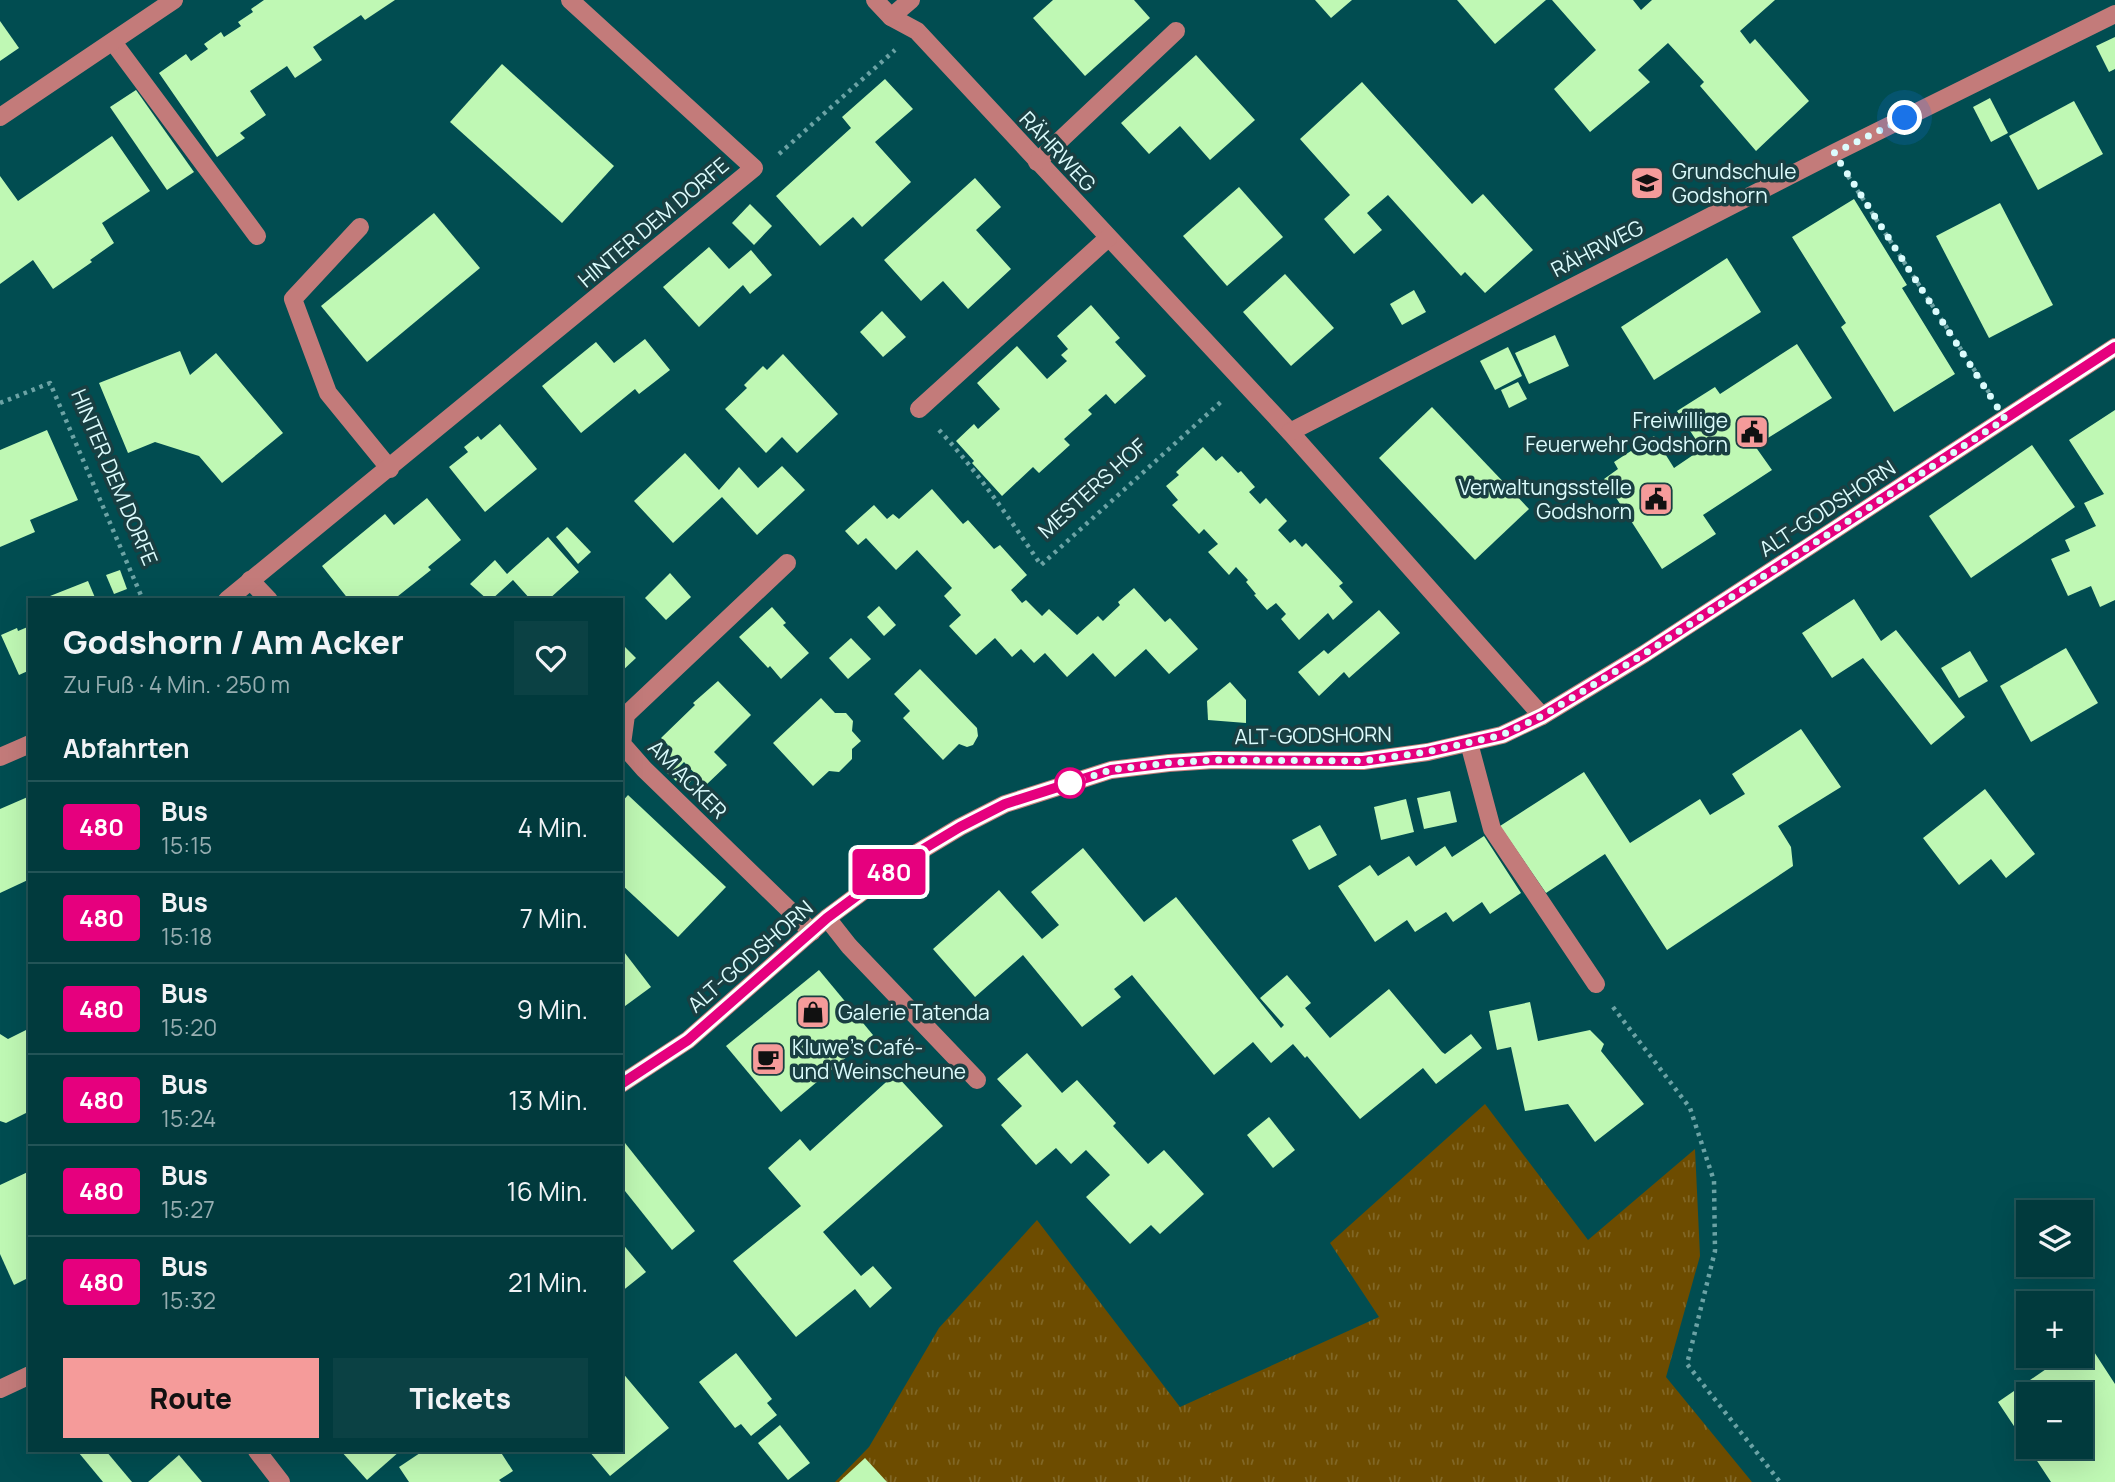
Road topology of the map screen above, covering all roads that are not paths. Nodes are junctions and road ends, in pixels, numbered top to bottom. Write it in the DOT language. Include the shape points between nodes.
graph roads {
  1 [pos="174,0"];
  2 [pos="570,0"];
  3 [pos="875,0"];
  4 [pos="911,0"];
  5 [pos="2115,14"];
  6 [pos="891,18"];
  7 [pos="1175,31"];
  8 [pos="113,42"];
  9 [pos="0,117"];
  10 [pos="1037,162"];
  11 [pos="360,227"];
  12 [pos="257,236"];
  13 [pos="1108,238"];
  14 [pos="2115,347"];
  15 [pos="919,409"];
  16 [pos="1290,432"];
  17 [pos="390,469"];
  18 [pos="787,563"];
  19 [pos="250,580"];
  20 [pos="229,598"];
  21 [pos="267,598"];
  22 [pos="1542,716"];
  23 [pos="623,737"];
  24 [pos="1469,743"];
  25 [pos="28,745"];
  26 [pos="623,745"];
  27 [pos="0,757"];
  28 [pos="827,918"];
  29 [pos="813,932"];
  30 [pos="1596,984"];
  31 [pos="977,1080"];
  32 [pos="623,1083"];
  33 [pos="28,1376"];
  34 [pos="0,1389"];
  35 [pos="258,1452"];
  36 [pos="281,1482"];
  1 -- 8 [label="street"];
  2 -- 17 [label="street, HINTER DEM DORFE" via="754,168"];
  3 -- 6 [label="street, RÄHRWEG"];
  4 -- 6 [label="street"];
  5 -- 16 [label="street, RÄHRWEG"];
  6 -- 10 [label="street, RÄHRWEG" via="917,31"];
  7 -- 10 [label="street"];
  8 -- 9 [label="street"];
  8 -- 12 [label="street"];
  10 -- 13 [label="street, RÄHRWEG"];
  11 -- 17 [label="street" via="293,299 328,393"];
  13 -- 15 [label="street"];
  13 -- 16 [label="street, RÄHRWEG"];
  14 -- 22 [label="street, ALT-GODSHORN"];
  16 -- 22 [label="street, RÄHRWEG"];
  17 -- 19 [label="street, HINTER DEM DORFE"];
  18 -- 23 [label="street, AM ACKER" via="626,715"];
  19 -- 20 [label="street, HINTER DEM DORFE"];
  19 -- 21 [label="street"];
  22 -- 24 [label="street, ALT-GODSHORN" via="1502,735"];
  24 -- 28 [label="street, ALT-GODSHORN" via="1363,761 1214,760 1111,770 1005,804 960,827 905,860"];
  24 -- 30 [label="street" via="1492,829"];
  25 -- 27 [label="street"];
  26 -- 29 [label="street, AM ACKER"];
  28 -- 29 [label="street, ALT-GODSHORN"];
  28 -- 31 [label="street"];
  29 -- 32 [label="street, ALT-GODSHORN" via="688,1040"];
  33 -- 34 [label="street"];
  35 -- 36 [label="street"];
}
